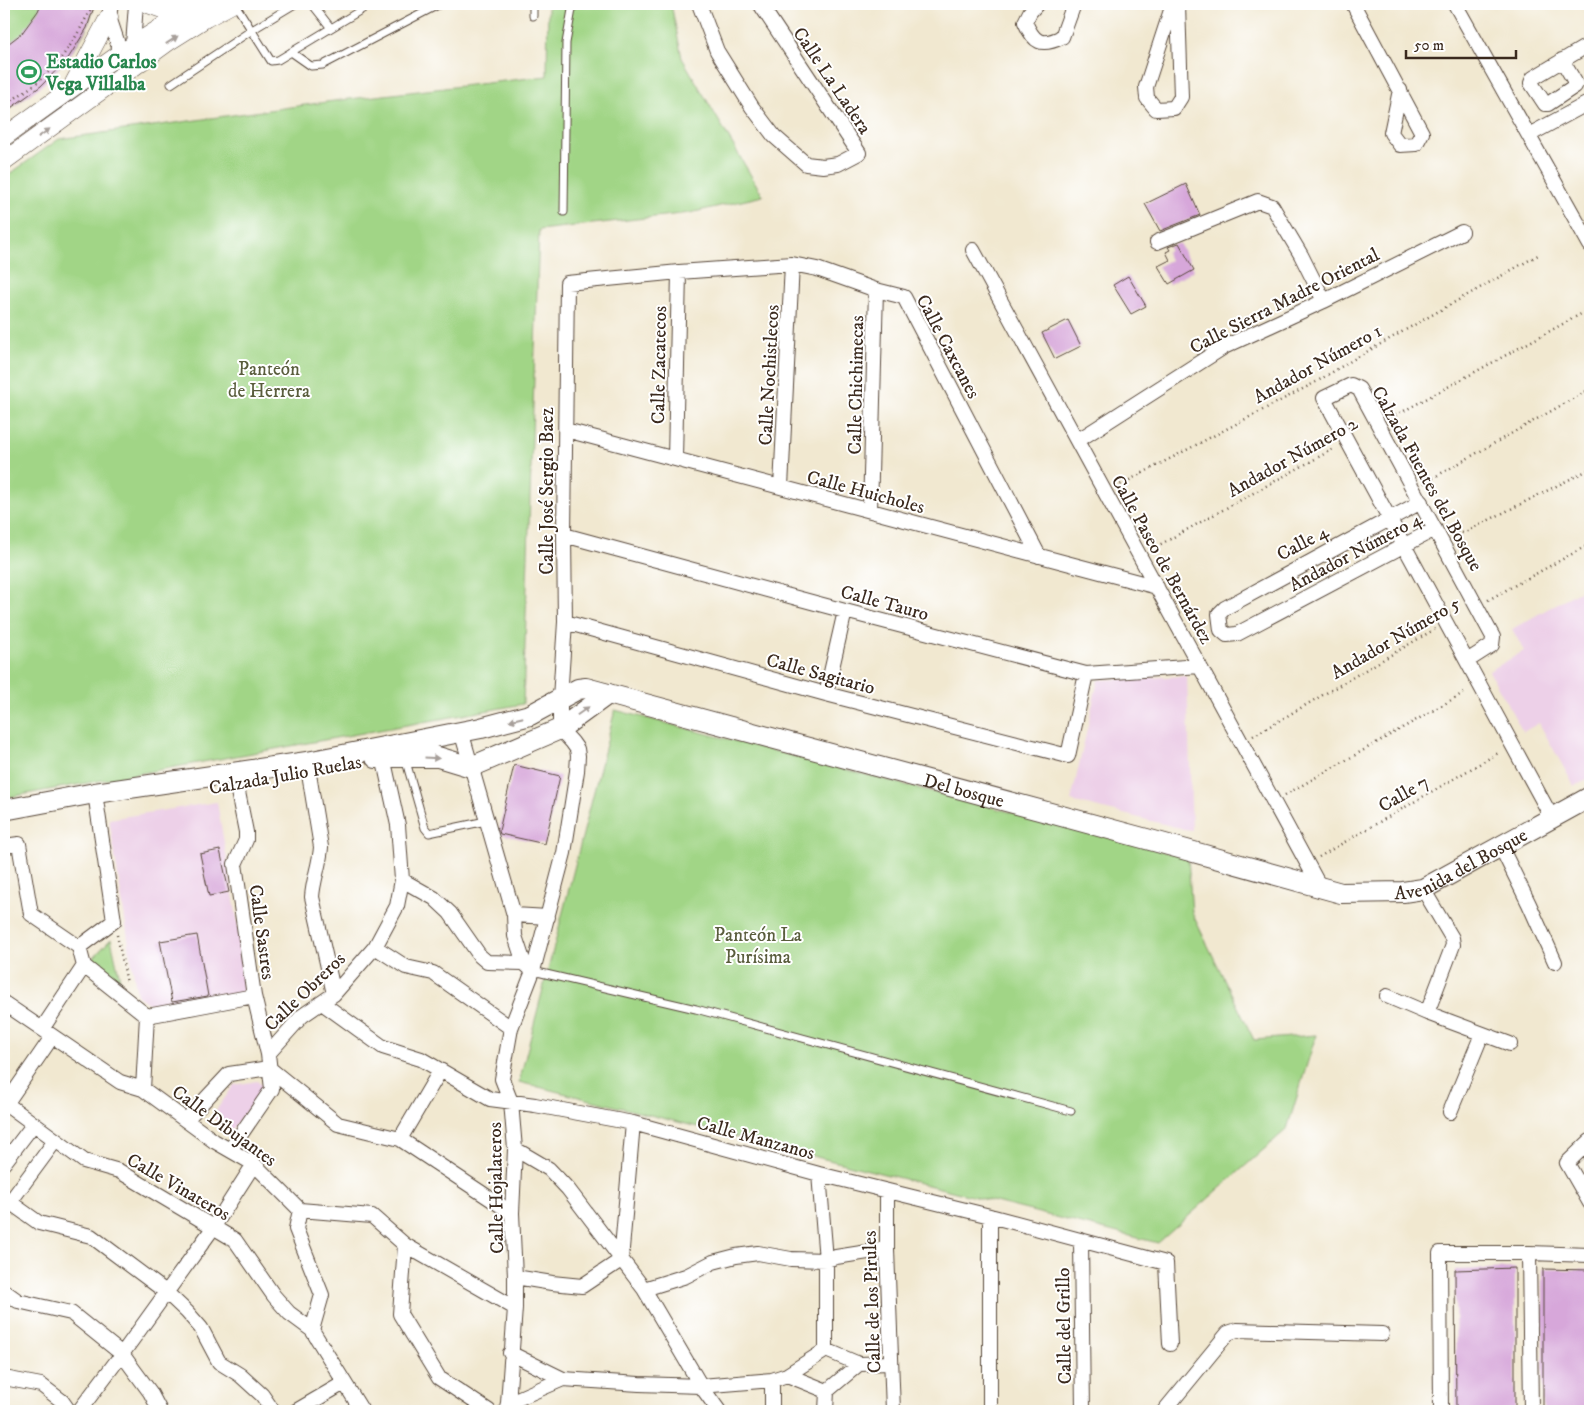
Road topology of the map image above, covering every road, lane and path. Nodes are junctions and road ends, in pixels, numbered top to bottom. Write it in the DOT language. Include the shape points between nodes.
graph roads {
  1 [pos="93,4"];
  2 [pos="136,4"];
  3 [pos="148,4"];
  4 [pos="234,4"];
  5 [pos="294,4"];
  6 [pos="312,4"];
  7 [pos="371,4"];
  8 [pos="440,4"];
  9 [pos="533,4"];
  10 [pos="573,4"];
  11 [pos="698,4"];
  12 [pos="760,4"];
  13 [pos="1038,4"];
  14 [pos="1074,4"];
  15 [pos="1174,4"];
  16 [pos="1178,4"];
  17 [pos="1353,4"];
  18 [pos="1455,4"];
  19 [pos="192,7"];
  20 [pos="110,10"];
  21 [pos="533,16"];
  22 [pos="331,28"];
  23 [pos="252,30"];
  24 [pos="1590,44"];
  25 [pos="127,49"];
  26 [pos="291,52"];
  27 [pos="1562,60"];
  28 [pos="138,64"];
  29 [pos="171,84"];
  30 [pos="72,87"];
  31 [pos="1400,90"];
  32 [pos="1590,102"];
  33 [pos="4,106"];
  34 [pos="1528,135"];
  35 [pos="4,137"];
  36 [pos="4,161"];
  37 [pos="564,212"];
  38 [pos="1462,232"];
  39 [pos="1157,242"];
  40 [pos="1590,245"];
  41 [pos="973,250"];
  42 [pos="1540,254"];
  43 [pos="792,264"];
  44 [pos="679,272"];
  45 [pos="567,283"];
  46 [pos="876,290"];
  47 [pos="1324,301"];
  48 [pos="1590,312"];
  49 [pos="1590,388"];
  50 [pos="1378,424"];
  51 [pos="566,430"];
  52 [pos="1077,441"];
  53 [pos="1348,441"];
  54 [pos="675,459"];
  55 [pos="1590,469"];
  56 [pos="781,487"];
  57 [pos="1414,489"];
  58 [pos="1105,493"];
  59 [pos="1421,502"];
  60 [pos="870,511"];
  61 [pos="1390,519"];
  62 [pos="1435,529"];
  63 [pos="564,535"];
  64 [pos="1590,544"];
  65 [pos="1404,546"];
  66 [pos="1038,556"];
  67 [pos="1140,556"];
  68 [pos="1157,587"];
  69 [pos="1477,606"];
  70 [pos="845,611"];
  71 [pos="565,622"];
  72 [pos="1446,623"];
  73 [pos="1221,630"];
  74 [pos="1467,661"];
  75 [pos="1200,666"];
  76 [pos="1086,674"];
  77 [pos="1479,684"];
  78 [pos="608,694"];
  79 [pos="826,694"];
  80 [pos="560,698"];
  81 [pos="560,729"];
  82 [pos="461,731"];
  83 [pos="1242,743"];
  84 [pos="1512,745"];
  85 [pos="403,750"];
  86 [pos="382,752"];
  87 [pos="308,766"];
  88 [pos="471,767"];
  89 [pos="235,777"];
  90 [pos="95,797"];
  91 [pos="1590,797"];
  92 [pos="1274,802"];
  93 [pos="4,810"];
  94 [pos="1552,818"];
  95 [pos="4,819"];
  96 [pos="486,821"];
  97 [pos="4,846"];
  98 [pos="1500,846"];
  99 [pos="1307,864"];
  100 [pos="402,880"];
  101 [pos="1320,887"];
  102 [pos="1423,888"];
  103 [pos="514,915"];
  104 [pos="548,917"];
  105 [pos="114,921"];
  106 [pos="375,947"];
  107 [pos="79,948"];
  108 [pos="1555,962"];
  109 [pos="84,966"];
  110 [pos="528,967"];
  111 [pos="334,994"];
  112 [pos="254,996"];
  113 [pos="1388,996"];
  114 [pos="4,1003"];
  115 [pos="322,1003"];
  116 [pos="132,1004"];
  117 [pos="1427,1013"];
  118 [pos="147,1016"];
  119 [pos="511,1028"];
  120 [pos="47,1033"];
  121 [pos="1482,1034"];
  122 [pos="1510,1044"];
  123 [pos="268,1054"];
  124 [pos="269,1068"];
  125 [pos="440,1071"];
  126 [pos="143,1089"];
  127 [pos="511,1102"];
  128 [pos="5,1103"];
  129 [pos="1071,1110"];
  130 [pos="1450,1112"];
  131 [pos="186,1120"];
  132 [pos="33,1124"];
  133 [pos="633,1124"];
  134 [pos="400,1138"];
  135 [pos="1590,1140"];
  136 [pos="55,1141"];
  137 [pos="515,1149"];
  138 [pos="230,1150"];
  139 [pos="4,1163"];
  140 [pos="254,1164"];
  141 [pos="819,1174"];
  142 [pos="887,1191"];
  143 [pos="7,1200"];
  144 [pos="1590,1203"];
  145 [pos="300,1210"];
  146 [pos="512,1213"];
  147 [pos="990,1216"];
  148 [pos="213,1228"];
  149 [pos="1081,1240"];
  150 [pos="405,1245"];
  151 [pos="887,1249"];
  152 [pos="1529,1253"];
  153 [pos="1590,1255"];
  154 [pos="621,1260"];
  155 [pos="826,1260"];
  156 [pos="515,1276"];
  157 [pos="644,1289"];
  158 [pos="4,1291"];
  159 [pos="166,1292"];
  160 [pos="515,1308"];
  161 [pos="312,1330"];
  162 [pos="1382,1334"];
  163 [pos="1170,1344"];
  164 [pos="826,1350"];
  165 [pos="510,1353"];
  166 [pos="122,1354"];
  167 [pos="892,1363"];
  168 [pos="859,1364"];
  169 [pos="787,1375"];
  170 [pos="4,1378"];
  171 [pos="563,1379"];
  172 [pos="772,1380"];
  173 [pos="344,1383"];
  174 [pos="701,1386"];
  175 [pos="827,1391"];
  176 [pos="507,1407"];
  177 [pos="70,1411"];
  178 [pos="79,1411"];
  179 [pos="160,1411"];
  180 [pos="273,1411"];
  181 [pos="296,1411"];
  182 [pos="362,1411"];
  183 [pos="489,1411"];
  184 [pos="719,1411"];
  185 [pos="772,1411"];
  186 [pos="826,1411"];
  187 [pos="893,1411"];
  188 [pos="990,1411"];
  189 [pos="1083,1411"];
  190 [pos="1164,1411"];
  191 [pos="1441,1411"];
  192 [pos="1531,1411"];
  1 -- 33 [label="path" via="62,58 42,78"];
  2 -- 25 [label="street"];
  3 -- 19 [label="street" via="162,10"];
  4 -- 23 [label="lane"];
  28 -- 4 [label="street, one-way" via="206,18"];
  5 -- 23 [label="lane"];
  6 -- 22 [label="lane"];
  7 -- 22 [label="lane"];
  8 -- 26 [label="lane" via="323,66 311,66"];
  9 -- 21 [label="lane"];
  10 -- 37 [label="lane" via="566,43"];
  11 -- 12 [label="street, Calle La Ladera" via="717,51 774,136 806,164 838,164 859,153"];
  13 -- 14 [label="street" via="1025,22 1030,34 1042,43 1062,37"];
  15 -- 16 [label="street" via="1146,87 1147,98 1156,109 1174,108 1181,97"];
  17 -- 31 [label="street"];
  18 -- 34 [label="street"];
  19 -- 25 [label="street"];
  20 -- 25 [label="street"];
  20 -- 30 [label="street"];
  22 -- 26 [label="lane"];
  23 -- 26 [label="lane" via="271,60 278,60"];
  23 -- 29 [label="lane"];
  24 -- 27 [label="street"];
  25 -- 28 [label="street"];
  25 -- 30 [label="street"];
  27 -- 27 [label="street" via="1532,78 1530,83 1545,104 1574,86 1575,82"];
  36 -- 28 [label="street, one-way"];
  30 -- 35 [label="street"];
  32 -- 34 [label="street"];
  34 -- 40 [label="street"];
  38 -- 47 [label="street, Calle Sierra Madre Oriental"];
  39 -- 47 [label="street" via="1258,201 1272,206"];
  41 -- 52 [label="street, Calle Paseo de Bernárdez"];
  42 -- 58 [label="path, Andador Número 1" via="1316,382"];
  43 -- 44 [label="street, Calle Caxcanes"];
  43 -- 46 [label="street, Calle Caxcanes" via="817,269"];
  43 -- 56 [label="street, Calle Nochistlecos"];
  44 -- 45 [label="street, Calle Caxcanes"];
  44 -- 54 [label="street, Calle Zacatecos"];
  45 -- 51 [label="street, Calle José Sergio Baez"];
  46 -- 60 [label="street, Calle Chichimecas"];
  46 -- 66 [label="street, Calle Caxcanes" via="904,297"];
  47 -- 52 [label="street, Calle Sierra Madre Oriental" via="1224,347"];
  48 -- 50 [label="path, Andador Número 2"];
  49 -- 57 [label="path"];
  50 -- 53 [label="street, Calzada Fuentes del Bosque" via="1359,389 1351,385 1324,398"];
  50 -- 57 [label="street, Calzada Fuentes del Bosque"];
  51 -- 54 [label="street, Calle Huicholes"];
  51 -- 63 [label="street, Calle José Sergio Baez"];
  52 -- 58 [label="street, Calle Paseo de Bernárdez"];
  53 -- 61 [label="street, Calzada Fuentes del Bosque"];
  53 -- 67 [label="path, Andador Número 2"];
  54 -- 56 [label="street, Calle Huicholes"];
  55 -- 62 [label="path, Andador Número 4" via="1462,533"];
  56 -- 60 [label="street, Calle Huicholes"];
  57 -- 59 [label="street, Calzada Fuentes del Bosque"];
  58 -- 67 [label="street, Calle Paseo de Bernárdez"];
  59 -- 61 [label="street, Calle 4"];
  59 -- 62 [label="street, Calzada Fuentes del Bosque"];
  60 -- 66 [label="street, Calle Huicholes"];
  61 -- 65 [label="street, Calzada Fuentes del Bosque"];
  61 -- 73 [label="street, Calle 4" via="1225,608 1218,614"];
  62 -- 65 [label="street, Andador Número 4"];
  62 -- 69 [label="street, Calzada Fuentes del Bosque"];
  63 -- 70 [label="street, Calle Tauro"];
  63 -- 71 [label="street, Calle José Sergio Baez"];
  64 -- 69 [label="path, Andador Número 5"];
  65 -- 72 [label="street, Calzada Fuentes del Bosque"];
  65 -- 73 [label="street, Andador Número 4" via="1237,634 1227,635"];
  66 -- 68 [label="street, Calle Huicholes"];
  67 -- 68 [label="street, Calle Paseo de Bernárdez"];
  68 -- 75 [label="street, Calle Paseo de Bernárdez"];
  69 -- 74 [label="street, Calzada Fuentes del Bosque" via="1493,637 1492,645"];
  70 -- 76 [label="street, Calle Tauro"];
  70 -- 79 [label="street"];
  71 -- 79 [label="street, Calle Sagitario"];
  71 -- 80 [label="street, Calle José Sergio Baez"];
  72 -- 74 [label="street, Calzada Fuentes del Bosque"];
  72 -- 83 [label="path, Andador Número 5"];
  74 -- 77 [label="street, Calzada Fuentes del Bosque"];
  75 -- 76 [label="street, Calle Tauro"];
  75 -- 83 [label="street, Calle Paseo de Bernárdez"];
  76 -- 79 [label="street, Calle Sagitario" via="1068,756"];
  77 -- 84 [label="street, Calzada Fuentes del Bosque"];
  77 -- 92 [label="path"];
  78 -- 80 [label="main road, Del bosque" via="586,688"];
  81 -- 78 [label="main road, one-way"];
  78 -- 101 [label="main road, Del bosque"];
  80 -- 81 [label="street"];
  80 -- 82 [label="main road, Calzada Julio Ruelas, one-way" via="530,715"];
  81 -- 88 [label="main road"];
  81 -- 104 [label="street, Calle Hojalateros" via="577,749 578,756 564,853"];
  82 -- 85 [label="main road, Calzada Julio Ruelas"];
  82 -- 88 [label="street"];
  83 -- 92 [label="street, Calle Paseo de Bernárdez"];
  84 -- 94 [label="street, Calzada Fuentes del Bosque"];
  84 -- 99 [label="path, Calle 7"];
  85 -- 86 [label="main road, Calzada Julio Ruelas"];
  85 -- 88 [label="main road, Calzada Julio Ruelas, one-way"];
  85 -- 96 [label="lane" via="425,828 429,832"];
  86 -- 87 [label="main road, Calzada Julio Ruelas"];
  86 -- 100 [label="street, Calle Obreros" via="398,825"];
  87 -- 89 [label="main road, Calzada Julio Ruelas"];
  87 -- 111 [label="street" via="322,847 312,897"];
  88 -- 96 [label="street"];
  89 -- 90 [label="main road, Calzada Julio Ruelas"];
  89 -- 112 [label="street, Calle Sastres" via="246,840 234,864"];
  90 -- 93 [label="main road, Calzada Julio Ruelas"];
  90 -- 95 [label="main road, Calzada Julio Ruelas"];
  90 -- 105 [label="street"];
  91 -- 94 [label="main road, Avenida del Bosque"];
  92 -- 99 [label="street, Calle Paseo de Bernárdez"];
  94 -- 98 [label="main road, Avenida del Bosque"];
  96 -- 103 [label="street"];
  97 -- 107 [label="street" via="19,844 31,914"];
  98 -- 102 [label="main road, Avenida del Bosque"];
  98 -- 108 [label="street"];
  99 -- 101 [label="street, Calle Paseo de Bernárdez"];
  100 -- 106 [label="street, Calle Obreros" via="397,906"];
  100 -- 110 [label="street" via="434,898 450,913 487,962"];
  101 -- 102 [label="main road, Avenida del Bosque" via="1341,893 1403,892"];
  102 -- 117 [label="street" via="1452,938"];
  103 -- 104 [label="street"];
  103 -- 110 [label="street" via="515,936"];
  104 -- 110 [label="street, Calle Hojalateros"];
  105 -- 107 [label="street"];
  105 -- 116 [label="path"];
  106 -- 111 [label="street, Calle Obreros"];
  106 -- 119 [label="street" via="406,967 433,973"];
  107 -- 109 [label="street"];
  109 -- 116 [label="street"];
  109 -- 120 [label="street"];
  110 -- 119 [label="street, Calle Hojalateros"];
  110 -- 129 [label="lane"];
  111 -- 115 [label="street, Calle Obreros"];
  112 -- 118 [label="street"];
  112 -- 123 [label="street, Calle Sastres"];
  113 -- 117 [label="street"];
  114 -- 120 [label="street, Calle Dibujantes"];
  115 -- 123 [label="street, Calle Obreros" via="302,1016"];
  115 -- 125 [label="street, Calle Manzanos" via="382,1047 421,1059"];
  116 -- 118 [label="street"];
  117 -- 121 [label="street"];
  118 -- 126 [label="street"];
  119 -- 127 [label="street, Calle Hojalateros" via="502,1079"];
  120 -- 126 [label="street, Calle Dibujantes" via="120,1082"];
  120 -- 128 [label="street"];
  121 -- 122 [label="street"];
  121 -- 130 [label="street"];
  123 -- 124 [label="street, Calle Sastres"];
  124 -- 131 [label="street" via="228,1074"];
  124 -- 134 [label="street" via="338,1124"];
  124 -- 138 [label="street, Calle Sastres" via="272,1089"];
  125 -- 127 [label="street, Calle Manzanos" via="490,1099"];
  125 -- 134 [label="street"];
  126 -- 131 [label="street, Calle Dibujantes"];
  127 -- 133 [label="street, Calle Manzanos"];
  127 -- 137 [label="street, Calle Hojalateros"];
  128 -- 132 [label="street, Calle Vinateros"];
  131 -- 138 [label="street, Calle Dibujantes"];
  132 -- 136 [label="street, Calle Vinateros"];
  132 -- 139 [label="street"];
  133 -- 141 [label="street, Calle Manzanos"];
  133 -- 154 [label="street"];
  134 -- 146 [label="street"];
  135 -- 144 [label="street" via="1567,1163"];
  136 -- 143 [label="street"];
  136 -- 148 [label="street, Calle Vinateros" via="84,1161 119,1171"];
  137 -- 146 [label="street, Calle Hojalateros"];
  137 -- 154 [label="street" via="549,1169"];
  138 -- 140 [label="street, Calle Dibujantes"];
  140 -- 145 [label="street, Calle Dibujantes"];
  140 -- 148 [label="street"];
  141 -- 142 [label="street, Calle Manzanos"];
  141 -- 155 [label="street"];
  142 -- 147 [label="street, Calle Manzanos"];
  142 -- 151 [label="street, Calle de los Pirules"];
  143 -- 159 [label="street" via="39,1223 91,1236"];
  145 -- 150 [label="street" via="372,1216"];
  145 -- 161 [label="street" via="296,1229 322,1295"];
  146 -- 156 [label="street, Calle Hojalateros"];
  147 -- 149 [label="street, Calle Manzanos"];
  147 -- 188 [label="street"];
  148 -- 159 [label="street"];
  148 -- 161 [label="street, Calle Vinateros" via="235,1240 289,1313"];
  149 -- 163 [label="street, Calle Manzanos" via="1166,1263"];
  149 -- 189 [label="street, Calle del Grillo"];
  150 -- 160 [label="street"];
  150 -- 183 [label="street" via="400,1314 439,1378"];
  151 -- 155 [label="street"];
  151 -- 167 [label="street, Calle de los Pirules"];
  152 -- 153 [label="street"];
  152 -- 191 [label="street" via="1440,1253"];
  152 -- 192 [label="street"];
  154 -- 156 [label="street" via="582,1286"];
  154 -- 157 [label="street"];
  155 -- 157 [label="street" via="791,1259 758,1253 736,1256"];
  155 -- 164 [label="street"];
  156 -- 160 [label="street, Calle Hojalateros"];
  157 -- 174 [label="street"];
  158 -- 166 [label="street" via="18,1301 71,1313"];
  159 -- 166 [label="street"];
  159 -- 180 [label="street" via="201,1328 219,1362 240,1375 262,1395"];
  160 -- 165 [label="street, Calle Hojalateros"];
  161 -- 173 [label="street, Calle Vinateros"];
  162 -- 190 [label="street" via="1237,1330 1228,1333"];
  164 -- 168 [label="street"];
  164 -- 169 [label="street"];
  165 -- 171 [label="street"];
  165 -- 176 [label="street, Calle Hojalateros"];
  166 -- 178 [label="street"];
  166 -- 179 [label="street"];
  167 -- 168 [label="street"];
  167 -- 187 [label="street, Calle de los Pirules"];
  168 -- 175 [label="street"];
  169 -- 172 [label="street"];
  169 -- 175 [label="street"];
  170 -- 177 [label="street" via="41,1385"];
  171 -- 174 [label="street"];
  171 -- 176 [label="street"];
  172 -- 174 [label="street"];
  172 -- 185 [label="street"];
  173 -- 181 [label="street"];
  173 -- 182 [label="street, Calle Vinateros"];
  174 -- 184 [label="street"];
  175 -- 186 [label="street"];
}
